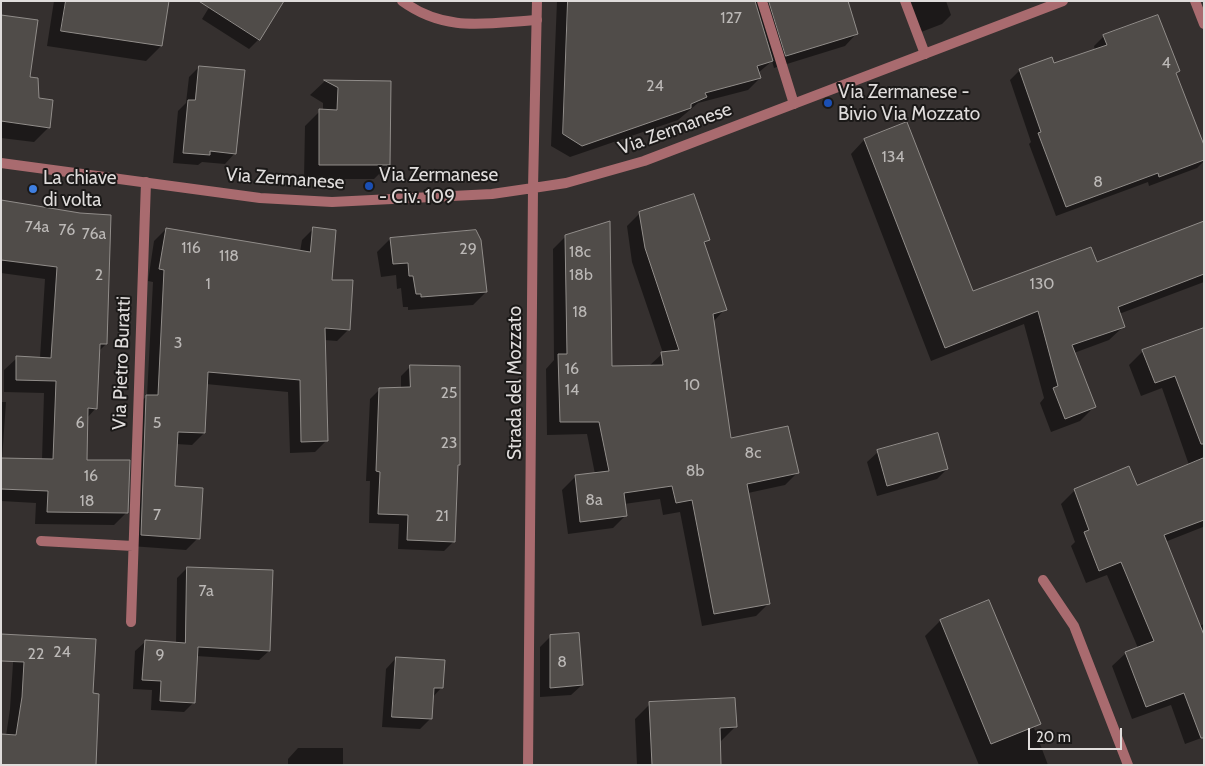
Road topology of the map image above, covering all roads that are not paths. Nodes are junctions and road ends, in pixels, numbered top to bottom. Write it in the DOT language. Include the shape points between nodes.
graph roads {
  1 [pos="402,1"];
  2 [pos="537,1"];
  3 [pos="762,1"];
  4 [pos="905,1"];
  5 [pos="1063,1"];
  6 [pos="1195,1"];
  7 [pos="537,20"];
  8 [pos="1204,24"];
  9 [pos="925,54"];
  10 [pos="794,104"];
  11 [pos="1,163"];
  12 [pos="146,182"];
  13 [pos="533,188"];
  14 [pos="40,541"];
  15 [pos="133,546"];
  16 [pos="1043,580"];
  17 [pos="131,622"];
  18 [pos="528,765"];
  19 [pos="1128,765"];
  1 -- 7 [label="street" via="430,18 448,23"];
  2 -- 7 [label="street, Strada del Mozzato"];
  3 -- 10 [label="street"];
  4 -- 9 [label="street"];
  5 -- 9 [label="street, Via Zermanese"];
  6 -- 8 [label="street"];
  7 -- 13 [label="street, Strada del Mozzato"];
  9 -- 10 [label="street, Via Zermanese"];
  10 -- 13 [label="street, Via Zermanese" via="644,161 566,183"];
  11 -- 12 [label="street, Via Zermanese"];
  12 -- 13 [label="street, Via Zermanese" via="260,198 332,202 492,194"];
  12 -- 15 [label="street, Via Pietro Buratti"];
  13 -- 18 [label="street, Strada del Mozzato"];
  14 -- 15 [label="street"];
  15 -- 17 [label="street, Via Pietro Buratti"];
  16 -- 19 [label="street" via="1074,626"];
}
